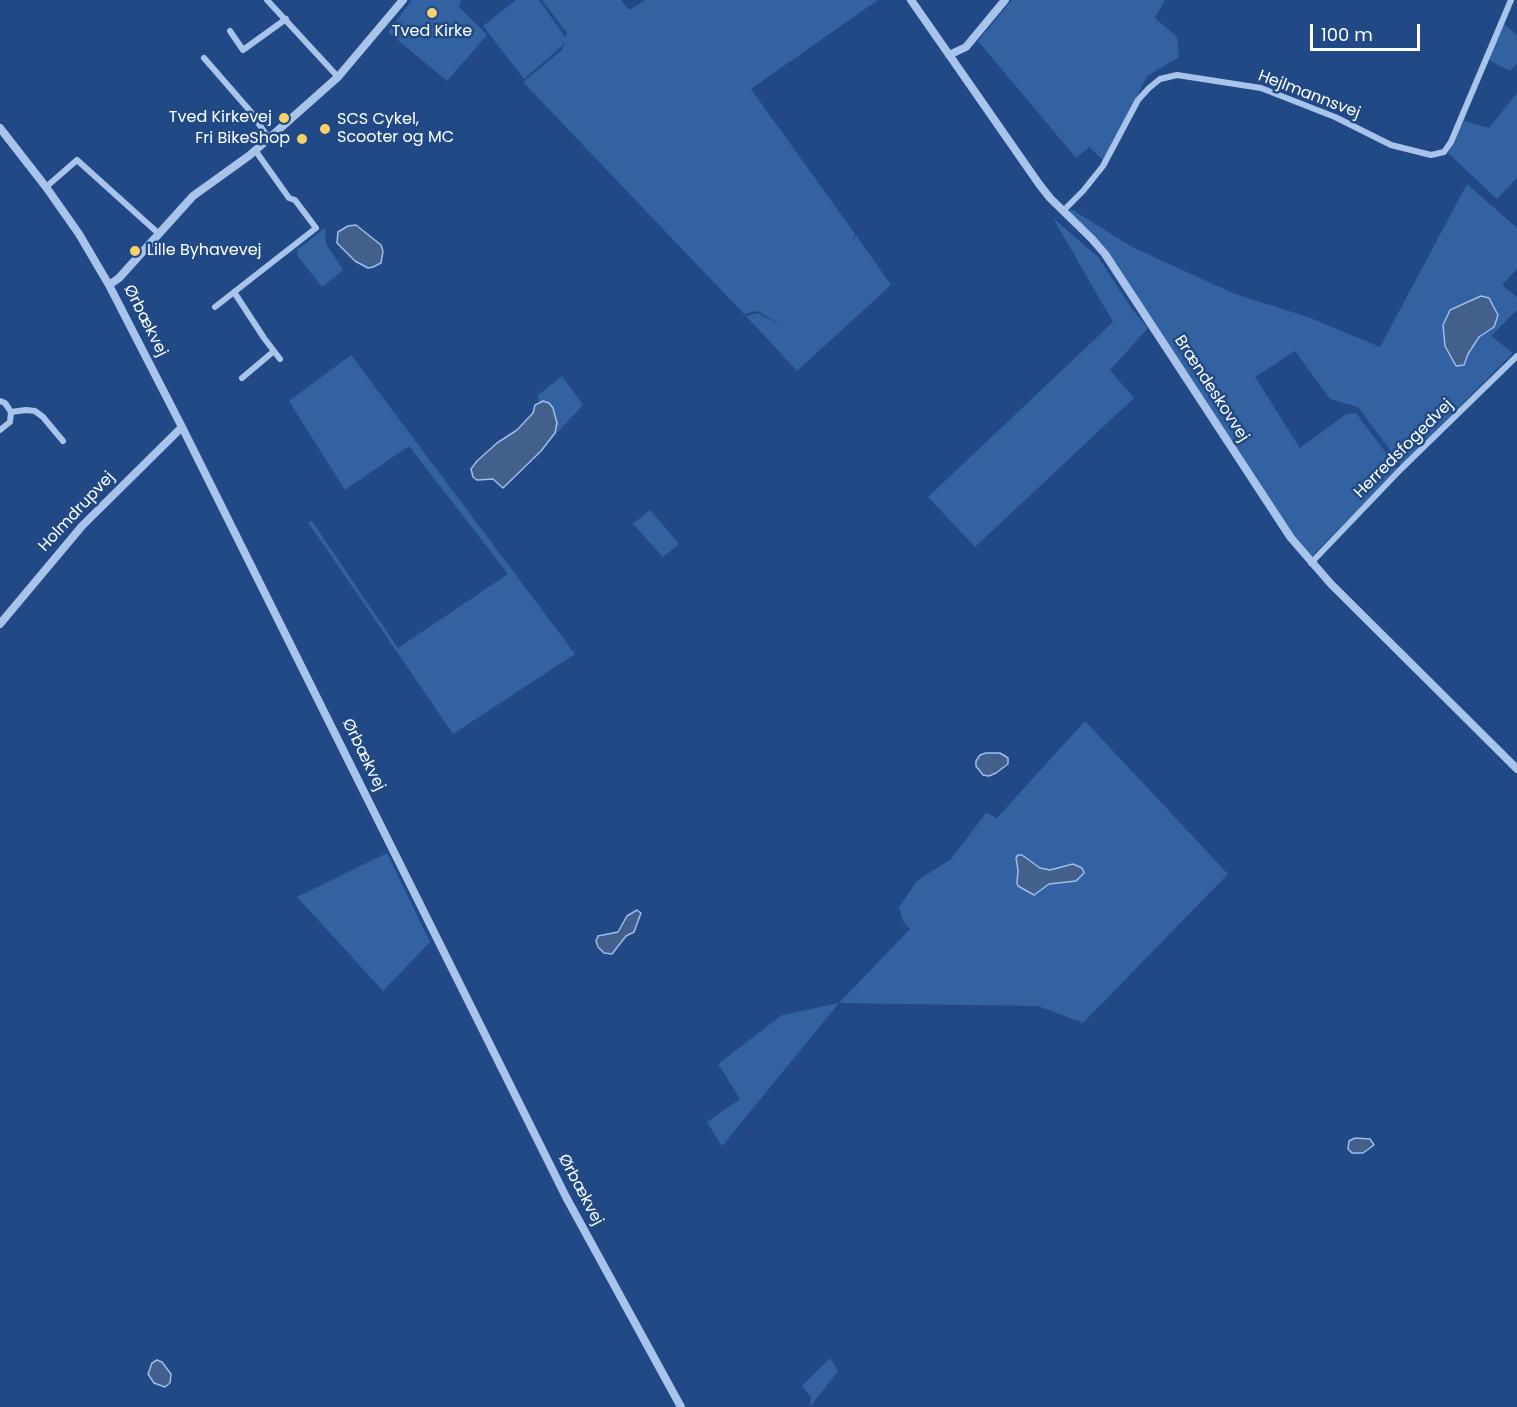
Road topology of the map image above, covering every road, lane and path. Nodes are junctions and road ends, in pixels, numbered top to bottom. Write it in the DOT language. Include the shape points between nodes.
graph roads {
  1 [pos="267,0"];
  2 [pos="403,0"];
  3 [pos="911,0"];
  4 [pos="1005,0"];
  5 [pos="1511,0"];
  6 [pos="286,19"];
  7 [pos="230,31"];
  8 [pos="949,55"];
  9 [pos="204,58"];
  10 [pos="338,78"];
  11 [pos="0,128"];
  12 [pos="269,138"];
  13 [pos="255,150"];
  14 [pos="46,187"];
  15 [pos="1063,211"];
  16 [pos="158,233"];
  17 [pos="109,285"];
  18 [pos="234,292"];
  19 [pos="215,307"];
  20 [pos="274,351"];
  21 [pos="1517,356"];
  22 [pos="280,359"];
  23 [pos="242,378"];
  24 [pos="0,401"];
  25 [pos="11,412"];
  26 [pos="183,427"];
  27 [pos="0,430"];
  28 [pos="63,441"];
  29 [pos="1311,563"];
  30 [pos="0,624"];
  31 [pos="1517,769"];
  32 [pos="681,1407"];
  1 -- 6 [label="street"];
  2 -- 10 [label="street"];
  3 -- 8 [label="street, Brændeskovvej"];
  4 -- 8 [label="street" via="966,46"];
  5 -- 15 [label="street, Hejlmannsvej" via="1444,152 1431,155 1391,145 1335,117 1261,88 1177,75 1160,79 1138,100 1103,165"];
  6 -- 7 [label="street" via="243,50"];
  6 -- 10 [label="street"];
  8 -- 15 [label="street, Brændeskovvej" via="1039,184"];
  9 -- 12 [label="street"];
  10 -- 12 [label="street"];
  11 -- 14 [label="street, Ørbækvej"];
  12 -- 13 [label="street"];
  13 -- 16 [label="street" via="193,196"];
  13 -- 18 [label="street" via="316,228"];
  14 -- 16 [label="street" via="77,160"];
  14 -- 17 [label="street, Ørbækvej"];
  15 -- 29 [label="street, Brændeskovvej" via="1105,254"];
  16 -- 17 [label="street"];
  17 -- 26 [label="street, Ørbækvej"];
  18 -- 19 [label="street"];
  18 -- 20 [label="street"];
  20 -- 22 [label="street"];
  20 -- 23 [label="street"];
  21 -- 29 [label="street, Herredsfogedvej"];
  24 -- 25 [label="street"];
  25 -- 27 [label="street" via="9,422"];
  25 -- 28 [label="street" via="35,411"];
  26 -- 30 [label="street, Holmdrupvej" via="82,526"];
  26 -- 32 [label="street, Ørbækvej" via="566,1197"];
  29 -- 31 [label="street, Brændeskovvej"];
}
